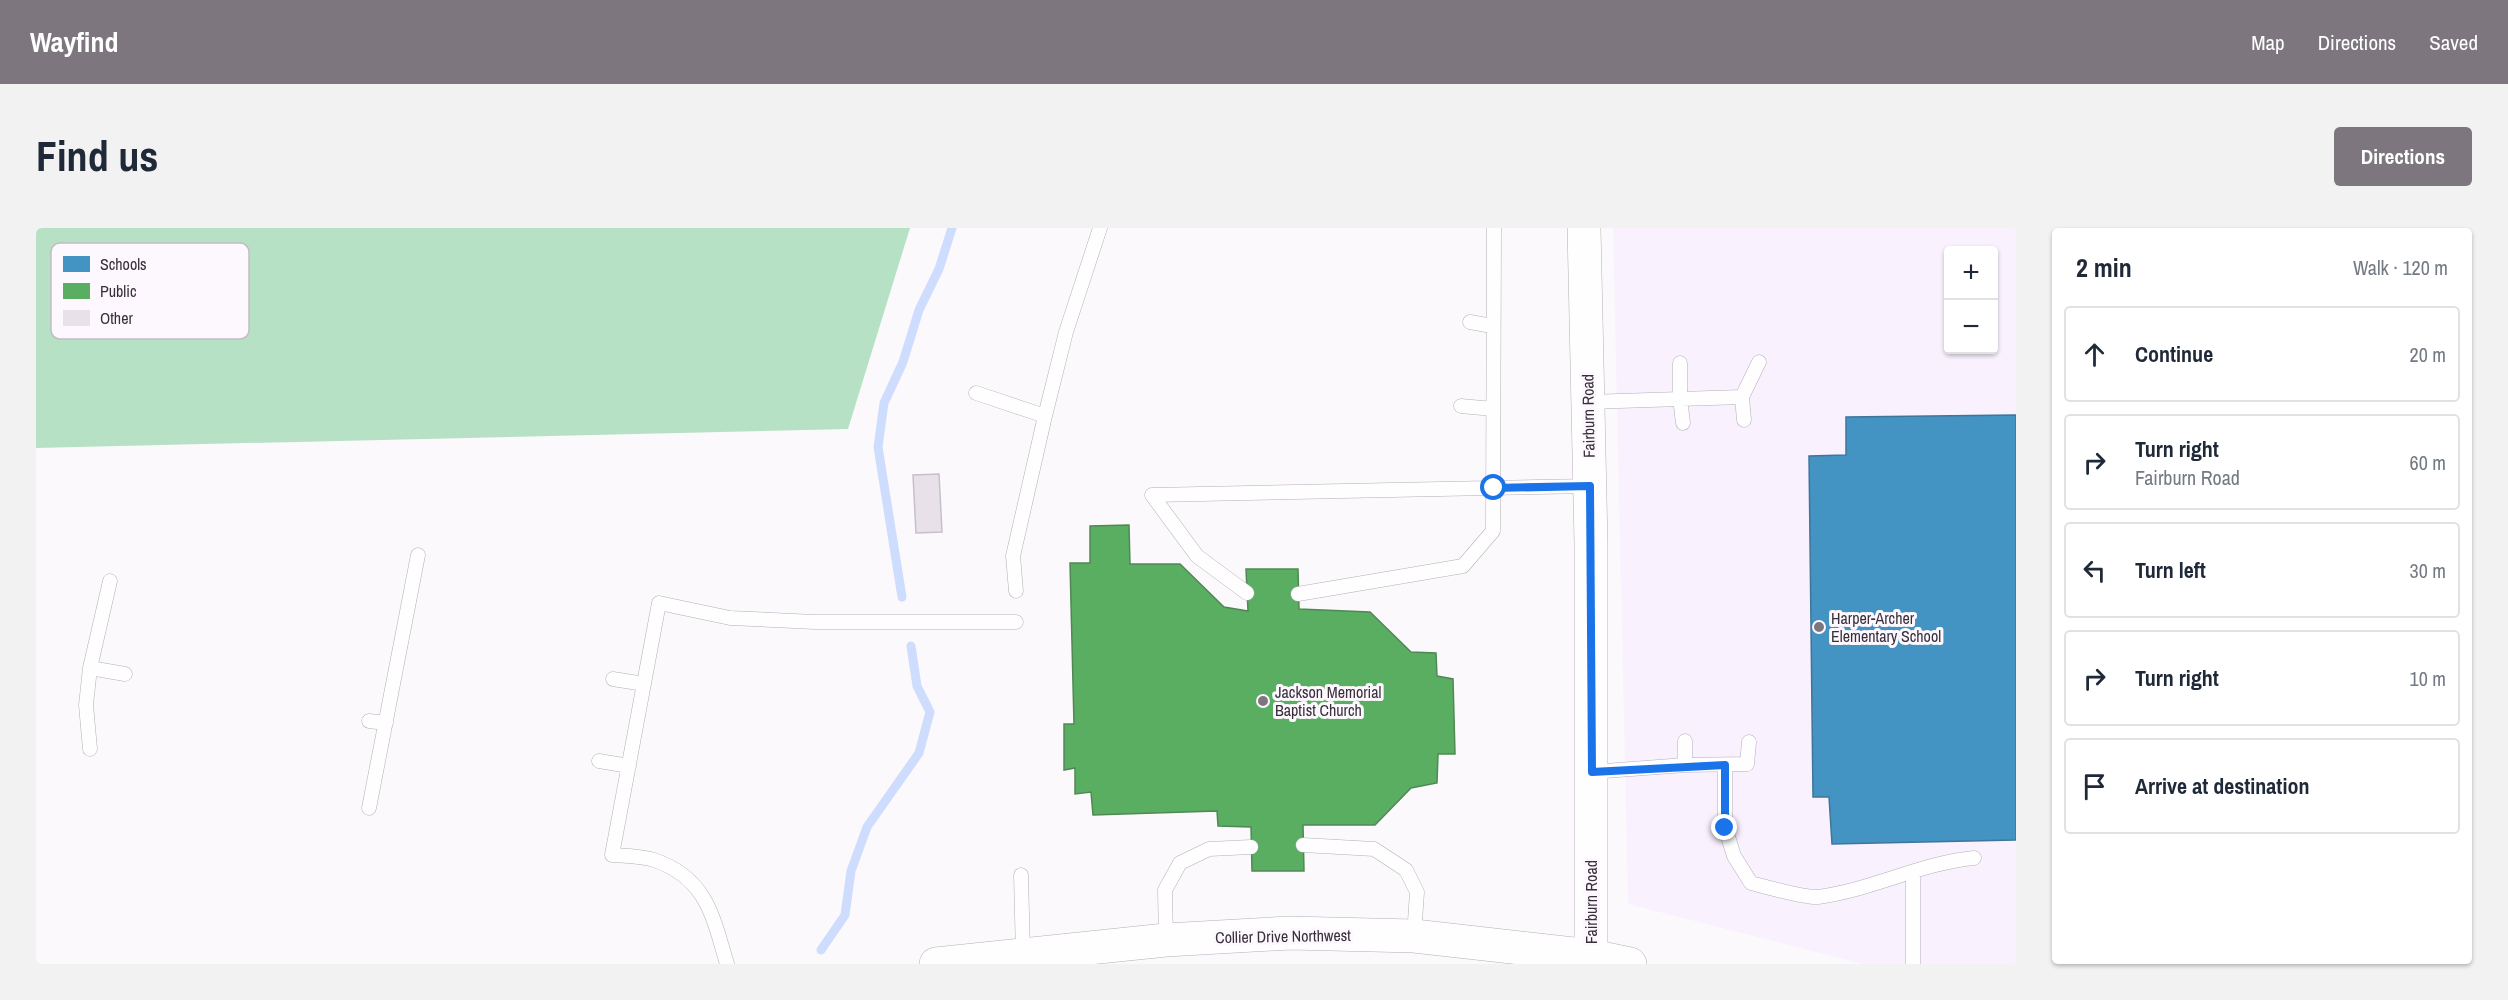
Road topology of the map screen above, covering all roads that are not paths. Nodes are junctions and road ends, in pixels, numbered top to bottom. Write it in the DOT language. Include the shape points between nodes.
graph roads {
  1 [pos="1100,228"];
  2 [pos="1494,228"];
  3 [pos="1584,228"];
  4 [pos="1470,322"];
  5 [pos="1492,326"];
  6 [pos="1759,362"];
  7 [pos="1680,363"];
  8 [pos="976,393"];
  9 [pos="1742,397"];
  10 [pos="1680,398"];
  11 [pos="1588,402"];
  12 [pos="1461,406"];
  13 [pos="1493,409"];
  14 [pos="1045,416"];
  15 [pos="1744,420"];
  16 [pos="1683,423"];
  17 [pos="1590,486"];
  18 [pos="1494,488"];
  19 [pos="418,555"];
  20 [pos="110,580"];
  21 [pos="1016,591"];
  22 [pos="1247,594"];
  23 [pos="1298,594"];
  24 [pos="1016,622"];
  25 [pos="90,668"];
  26 [pos="125,674"];
  27 [pos="613,679"];
  28 [pos="644,684"];
  29 [pos="369,721"];
  30 [pos="386,723"];
  31 [pos="1685,741"];
  32 [pos="1749,742"];
  33 [pos="90,749"];
  34 [pos="598,761"];
  35 [pos="1685,765"];
  36 [pos="1725,765"];
  37 [pos="629,766"];
  38 [pos="1592,772"];
  39 [pos="369,808"];
  40 [pos="1303,845"];
  41 [pos="1251,847"];
  42 [pos="1974,858"];
  43 [pos="1912,873"];
  44 [pos="1021,875"];
  45 [pos="1414,936"];
  46 [pos="1166,939"];
  47 [pos="1023,954"];
  48 [pos="1592,960"];
  49 [pos="727,964"];
  50 [pos="936,964"];
  51 [pos="1630,964"];
  52 [pos="1913,964"];
  1 -- 14 [label="lane" via="1066,332"];
  2 -- 5 [label="lane"];
  3 -- 11 [label="street, Fairburn Road"];
  4 -- 5 [label="lane"];
  5 -- 13 [label="lane"];
  6 -- 9 [label="lane"];
  7 -- 10 [label="lane"];
  8 -- 14 [label="lane"];
  9 -- 10 [label="lane"];
  9 -- 15 [label="lane"];
  10 -- 11 [label="lane"];
  10 -- 16 [label="lane"];
  11 -- 17 [label="street, Fairburn Road"];
  12 -- 13 [label="lane"];
  13 -- 18 [label="lane"];
  14 -- 21 [label="lane" via="1013,556"];
  17 -- 18 [label="lane"];
  17 -- 38 [label="street, Fairburn Road"];
  18 -- 22 [label="lane" via="1152,495 1197,556"];
  18 -- 23 [label="lane" via="1492,531 1463,566"];
  19 -- 30 [label="lane"];
  20 -- 25 [label="lane"];
  24 -- 28 [label="lane" via="730,618 659,603"];
  25 -- 26 [label="lane"];
  25 -- 33 [label="lane" via="86,705"];
  27 -- 28 [label="lane"];
  28 -- 37 [label="lane"];
  29 -- 30 [label="lane"];
  30 -- 39 [label="lane"];
  31 -- 35 [label="lane"];
  32 -- 36 [label="lane" via="1747,764"];
  34 -- 37 [label="lane"];
  35 -- 36 [label="lane"];
  35 -- 38 [label="lane"];
  36 -- 43 [label="lane" via="1725,828 1734,856 1751,883 1816,897"];
  37 -- 49 [label="lane" via="612,855 653,859 688,878 709,904"];
  38 -- 48 [label="street, Fairburn Road"];
  40 -- 45 [label="lane" via="1374,849 1406,870 1417,892"];
  41 -- 46 [label="lane" via="1209,849 1180,863 1165,890"];
  42 -- 43 [label="lane"];
  43 -- 52 [label="lane"];
  44 -- 47 [label="lane"];
  45 -- 46 [label="street, Collier Drive Northwest" via="1290,933"];
  45 -- 48 [label="street, Collier Drive Northwest"];
  46 -- 47 [label="street, Collier Drive Northwest"];
  47 -- 50 [label="street, Collier Drive Northwest"];
  48 -- 51 [label="street, Collier Drive Northwest"];
}
